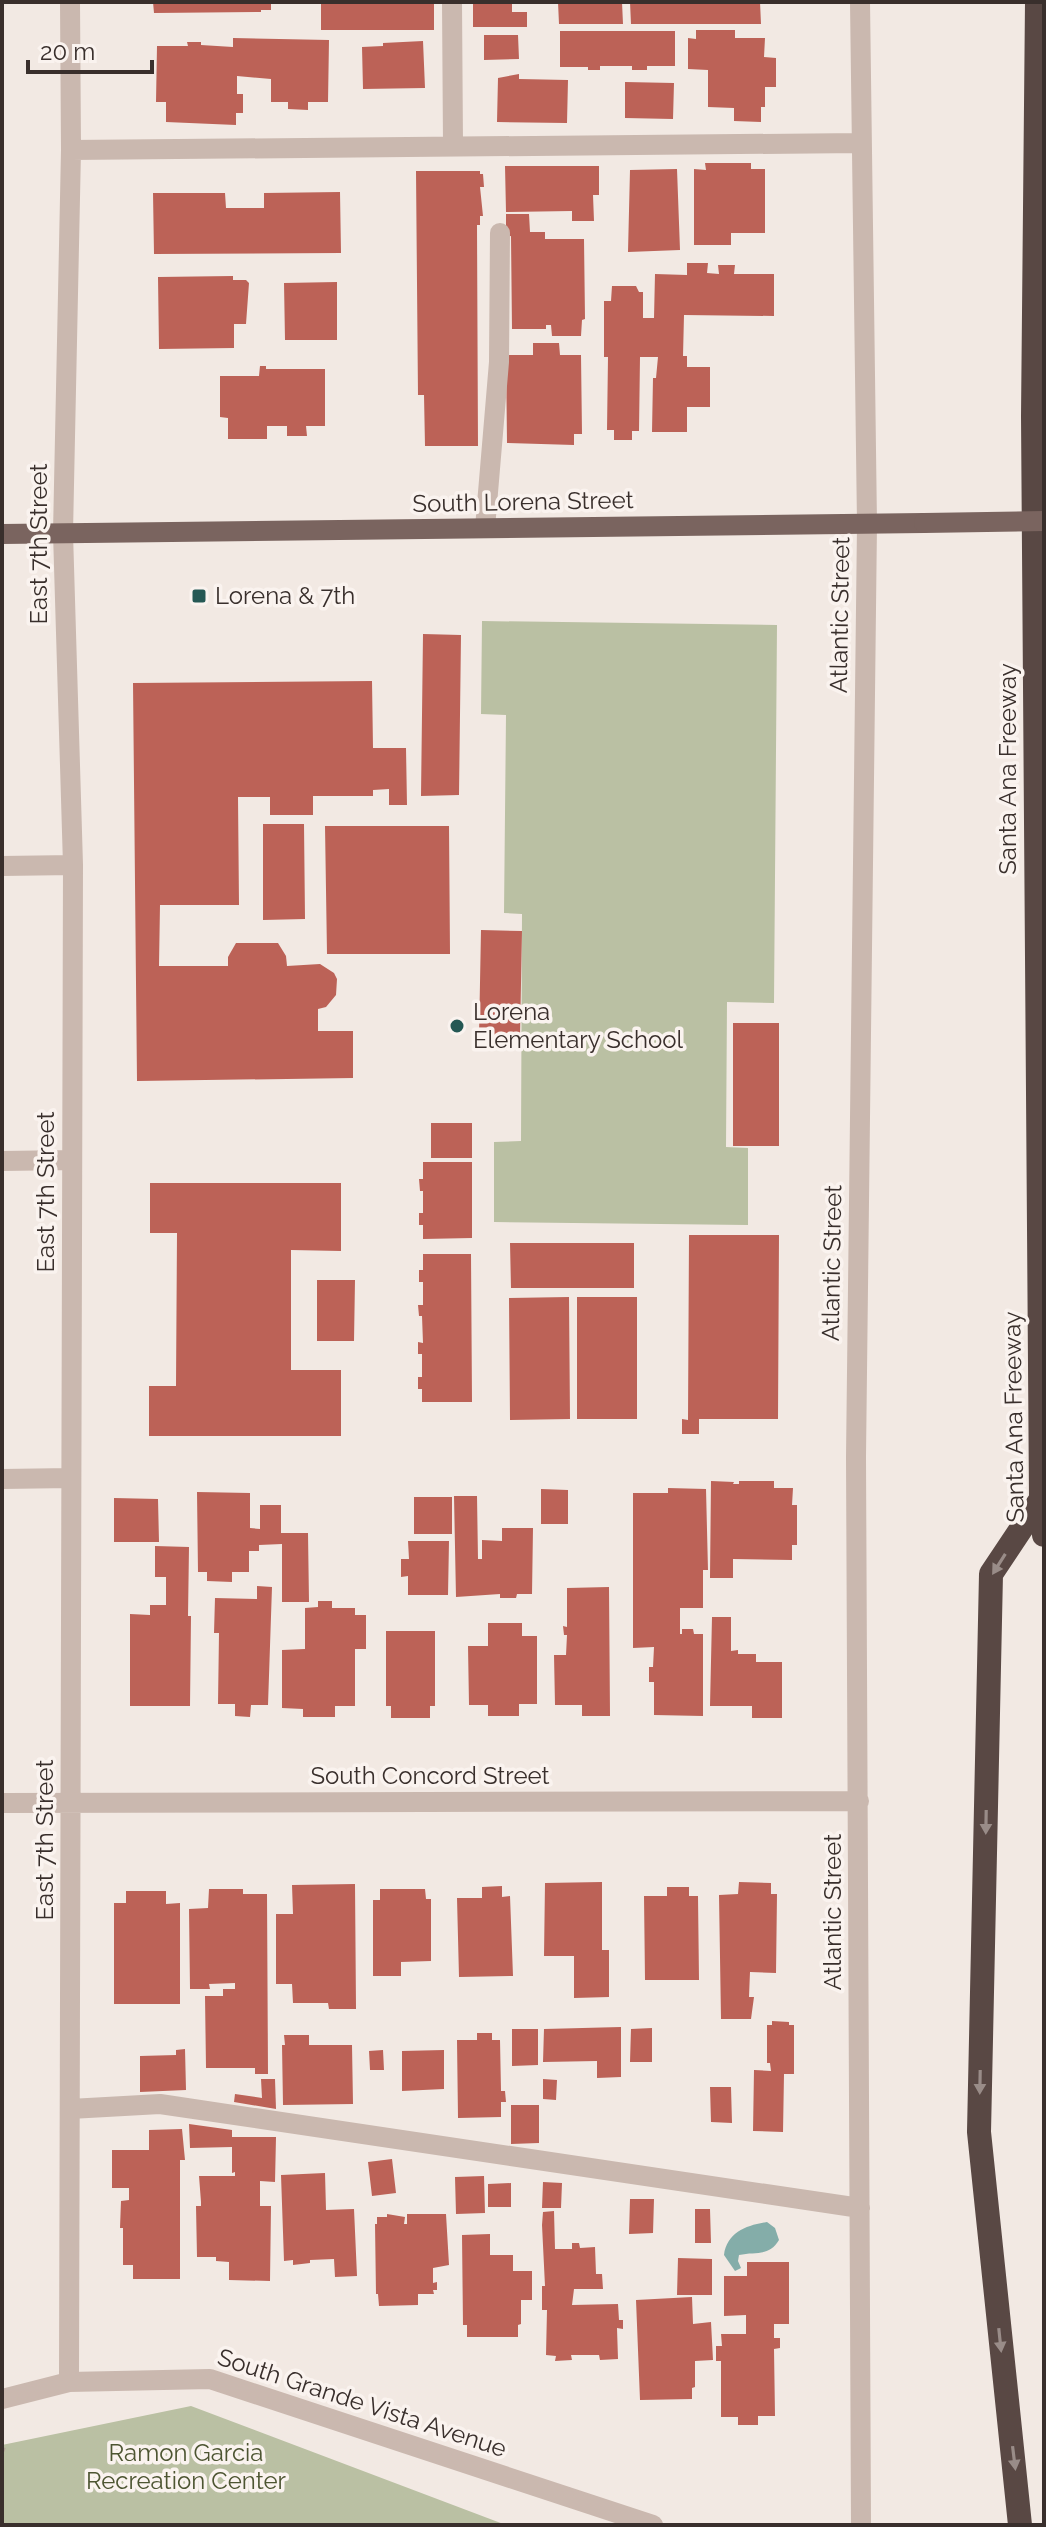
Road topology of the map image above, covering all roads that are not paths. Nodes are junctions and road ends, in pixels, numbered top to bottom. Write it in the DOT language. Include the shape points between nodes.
graph roads {
  1 [pos="70,2"];
  2 [pos="452,2"];
  3 [pos="860,2"];
  4 [pos="1037,2"];
  5 [pos="861,143"];
  6 [pos="453,145"];
  7 [pos="71,150"];
  8 [pos="500,233"];
  9 [pos="1044,521"];
  10 [pos="867,524"];
  11 [pos="485,528"];
  12 [pos="63,533"];
  13 [pos="2,534"];
  14 [pos="73,865"];
  15 [pos="2,866"];
  16 [pos="72,1160"];
  17 [pos="2,1161"];
  18 [pos="71,1478"];
  19 [pos="2,1479"];
  20 [pos="1041,1499"];
  21 [pos="1044,1535"];
  22 [pos="859,1801"];
  23 [pos="2,1803"];
  24 [pos="71,1803"];
  25 [pos="70,2109"];
  26 [pos="860,2208"];
  27 [pos="69,2382"];
  28 [pos="2,2399"];
  29 [pos="653,2525"];
  30 [pos="861,2525"];
  31 [pos="1020,2525"];
  1 -- 7 [label="street, East 7th Street"];
  2 -- 6 [label="street"];
  3 -- 5 [label="street, Atlantic Street"];
  4 -- 20 [label="highway, Santa Ana Freeway" via="1033,431"];
  5 -- 6 [label="street"];
  5 -- 10 [label="street, Atlantic Street"];
  6 -- 7 [label="street"];
  7 -- 12 [label="street, East 7th Street"];
  8 -- 11 [label="street" via="499,362"];
  9 -- 10 [label="main road, South Lorena Street, bridge"];
  10 -- 11 [label="main road, South Lorena Street"];
  10 -- 22 [label="street, Atlantic Street" via="856,1457"];
  11 -- 12 [label="main road, South Lorena Street"];
  12 -- 13 [label="main road, South Lorena Street"];
  12 -- 14 [label="street, East 7th Street"];
  14 -- 15 [label="street"];
  14 -- 16 [label="street, East 7th Street"];
  16 -- 17 [label="street"];
  16 -- 18 [label="street, East 7th Street"];
  18 -- 19 [label="street"];
  18 -- 24 [label="street, East 7th Street"];
  20 -- 21 [label="highway, Santa Ana Freeway"];
  20 -- 31 [label="highway, one-way" via="991,1574 979,2100"];
  22 -- 24 [label="street, South Concord Street"];
  22 -- 26 [label="street, Atlantic Street"];
  23 -- 24 [label="street, South Concord Street"];
  24 -- 25 [label="street, East 7th Street"];
  25 -- 26 [label="street" via="160,2104"];
  25 -- 27 [label="street, East 7th Street"];
  26 -- 30 [label="street, Atlantic Street"];
  27 -- 28 [label="street, South Grande Vista Avenue"];
  27 -- 29 [label="street, South Grande Vista Avenue" via="210,2379"];
}
